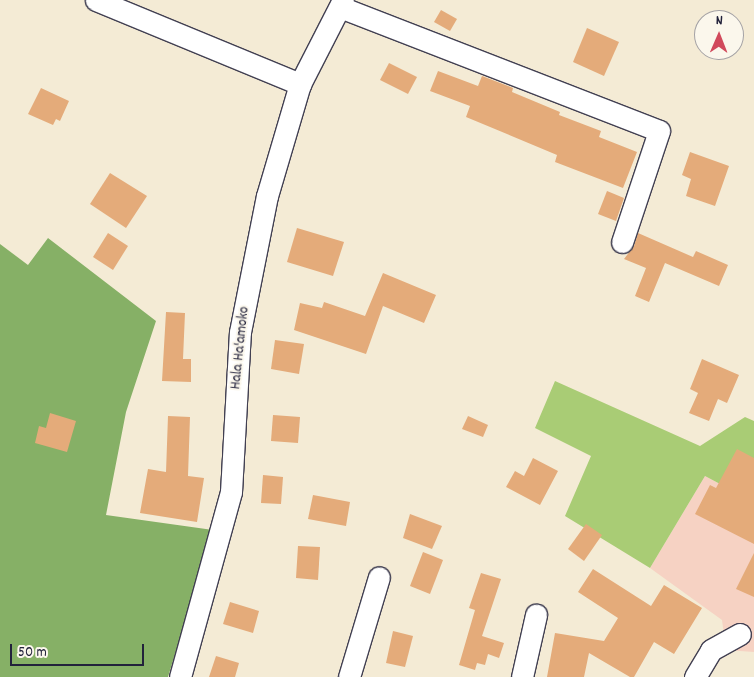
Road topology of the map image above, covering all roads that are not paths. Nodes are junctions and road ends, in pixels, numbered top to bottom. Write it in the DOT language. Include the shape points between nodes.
graph roads {
  1 [pos="96,0"];
  2 [pos="342,3"];
  3 [pos="300,84"];
  4 [pos="622,242"];
  5 [pos="379,577"];
  6 [pos="536,615"];
  7 [pos="740,634"];
  8 [pos="180,677"];
  9 [pos="349,677"];
  10 [pos="522,677"];
  11 [pos="695,677"];
  1 -- 3 [label="street"];
  2 -- 3 [label="street, Hala Ha'amoko"];
  2 -- 4 [label="street" via="659,130"];
  3 -- 8 [label="street, Hala Ha'amoko" via="267,196 240,332 231,492"];
  5 -- 9 [label="street"];
  6 -- 10 [label="street"];
  7 -- 11 [label="street" via="711,650"];
}
